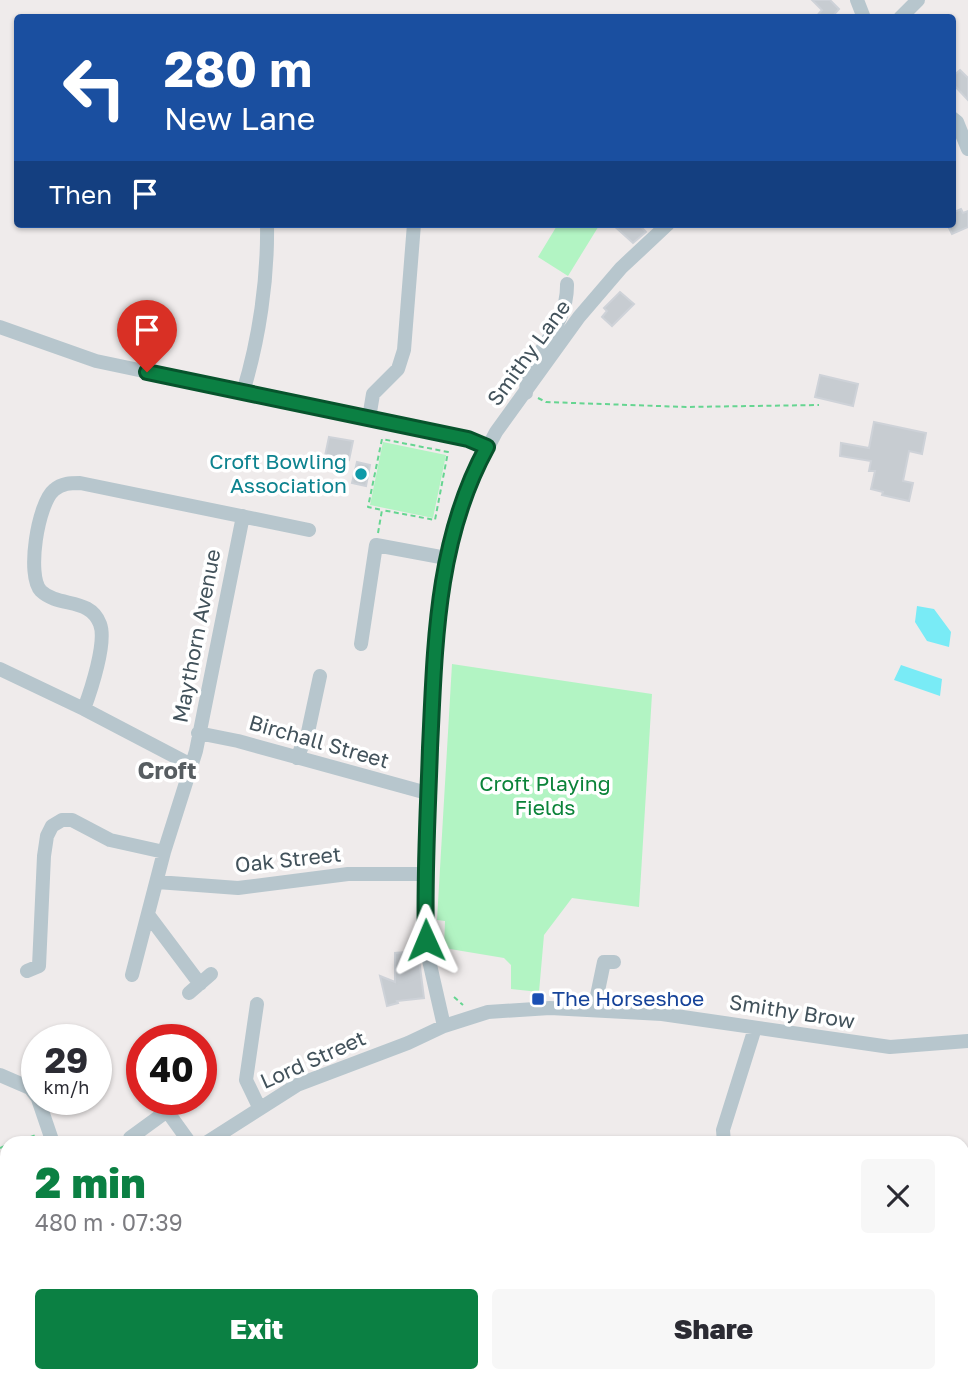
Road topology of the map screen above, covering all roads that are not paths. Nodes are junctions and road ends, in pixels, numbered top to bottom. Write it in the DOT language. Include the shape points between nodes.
graph roads {
  1 [pos="918,0"];
  2 [pos="904,14"];
  3 [pos="956,121"];
  4 [pos="968,149"];
  5 [pos="267,228"];
  6 [pos="415,228"];
  7 [pos="664,228"];
  8 [pos="567,284"];
  9 [pos="1,331"];
  10 [pos="243,392"];
  11 [pos="526,393"];
  12 [pos="369,418"];
  13 [pos="487,447"];
  14 [pos="243,516"];
  15 [pos="309,530"];
  16 [pos="446,558"];
  17 [pos="361,644"];
  18 [pos="0,669"];
  19 [pos="320,676"];
  20 [pos="85,709"];
  21 [pos="198,733"];
  22 [pos="297,758"];
  23 [pos="191,765"];
  24 [pos="427,793"];
  25 [pos="164,852"];
  26 [pos="424,874"];
  27 [pos="157,882"];
  28 [pos="149,916"];
  29 [pos="614,962"];
  30 [pos="27,971"];
  31 [pos="132,975"];
  32 [pos="200,984"];
  33 [pos="257,1004"];
  34 [pos="594,1010"];
  35 [pos="444,1026"];
  36 [pos="755,1028"];
  37 [pos="968,1041"];
  38 [pos="0,1075"];
  39 [pos="21,1085"];
  40 [pos="259,1107"];
  41 [pos="44,1115"];
  42 [pos="51,1136"];
  43 [pos="133,1136"];
  44 [pos="185,1136"];
  45 [pos="216,1136"];
  46 [pos="723,1136"];
  1 -- 2 [label="street"];
  3 -- 4 [label="street"];
  5 -- 10 [label="street" via="262,293"];
  6 -- 12 [label="street" via="404,350 397,369 373,394"];
  7 -- 11 [label="street, Smithy Lane" via="579,317"];
  8 -- 11 [label="street" via="561,320 526,377"];
  9 -- 10 [label="street" via="72,354"];
  10 -- 12 [label="street"];
  11 -- 13 [label="street, Smithy Lane"];
  12 -- 13 [label="street"];
  13 -- 16 [label="street, Smithy Lane" via="461,506"];
  14 -- 15 [label="street"];
  14 -- 20 [label="street" via="80,482 62,485 49,495 33,563 34,579 47,596 89,609 102,630"];
  14 -- 21 [label="street, Maythorn Avenue"];
  16 -- 17 [label="street" via="376,545"];
  16 -- 24 [label="street, Smithy Lane" via="435,638"];
  18 -- 20 [label="street"];
  19 -- 22 [label="street" via="321,702"];
  20 -- 23 [label="street"];
  21 -- 22 [label="street, Birchall Street"];
  21 -- 23 [label="street, Maythorn Avenue"];
  22 -- 24 [label="street, Birchall Street"];
  23 -- 25 [label="street, Maythorn Avenue"];
  24 -- 26 [label="street, Smithy Lane"];
  25 -- 27 [label="street, Maythorn Avenue"];
  25 -- 30 [label="street" via="110,840 72,820 56,823 45,842 35,931 38,966"];
  26 -- 27 [label="street, Oak Street" via="348,874 237,888"];
  26 -- 35 [label="street, Smithy Lane" via="426,948"];
  27 -- 28 [label="street, Maythorn Avenue"];
  28 -- 31 [label="street, Maythorn Avenue"];
  28 -- 32 [label="street"];
  29 -- 34 [label="street" via="604,962"];
  33 -- 40 [label="street" via="246,1080"];
  34 -- 35 [label="street, Smithy Brow" via="503,1010"];
  34 -- 36 [label="street, Smithy Brow" via="662,1014"];
  35 -- 40 [label="street, Lord Street" via="320,1075"];
  36 -- 37 [label="street, Smithy Brow" via="890,1047"];
  36 -- 46 [label="street"];
  38 -- 39 [label="street"];
  40 -- 45 [label="street, Lord Street"];
  41 -- 42 [label="street"];
  43 -- 44 [label="street" via="167,1111"];
}
